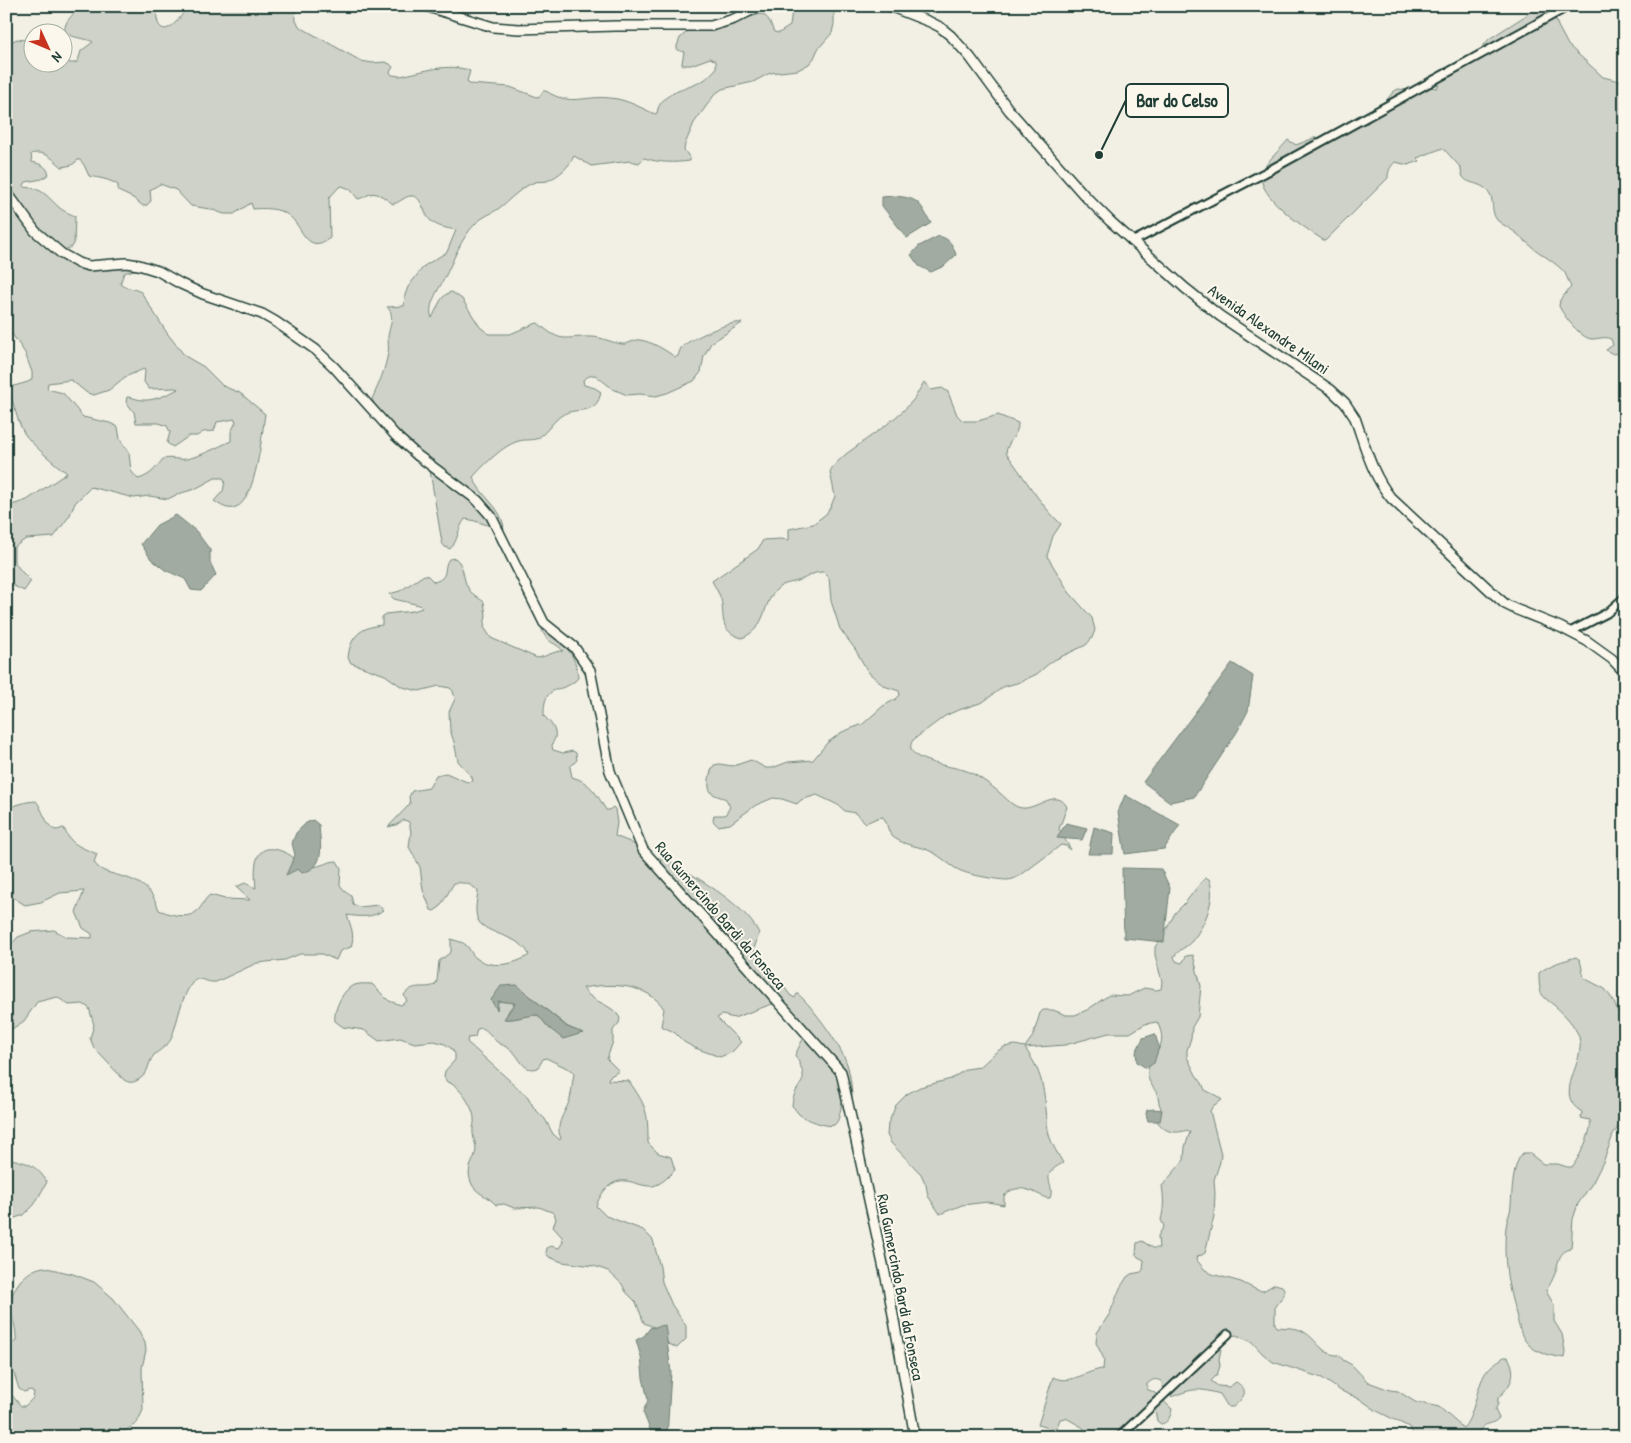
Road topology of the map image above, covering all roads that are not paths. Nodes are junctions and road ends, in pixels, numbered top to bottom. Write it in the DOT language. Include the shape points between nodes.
graph roads {
  1 [pos="425,6"];
  2 [pos="760,6"];
  3 [pos="889,6"];
  4 [pos="1569,6"];
  5 [pos="6,191"];
  6 [pos="1132,242"];
  7 [pos="1625,596"];
  8 [pos="1570,632"];
  9 [pos="1625,673"];
  10 [pos="1228,1334"];
  11 [pos="915,1437"];
  12 [pos="1119,1437"];
  1 -- 2 [label="street" via="493,27 520,30 711,26"];
  3 -- 6 [label="street, Avenida Alexandre Milani" via="940,27 956,41 1034,139"];
  4 -- 6 [label="street"];
  5 -- 11 [label="street, Rua Gumercindo Bardi da Fonseca" via="36,231 62,254 78,263 89,266 126,263 158,271 203,294 262,314 289,330 334,367 396,436 477,500 491,516 544,623 574,647 590,670 610,770 643,850 841,1072 888,1287"];
  6 -- 8 [label="street, Avenida Alexandre Milani" via="1220,316 1339,397 1355,418 1378,481 1385,491 1495,595 1515,609"];
  7 -- 8 [label="street" via="1607,612"];
  8 -- 9 [label="street, Avenida Alexandre Milani" via="1597,647"];
  10 -- 12 [label="street"];
}
